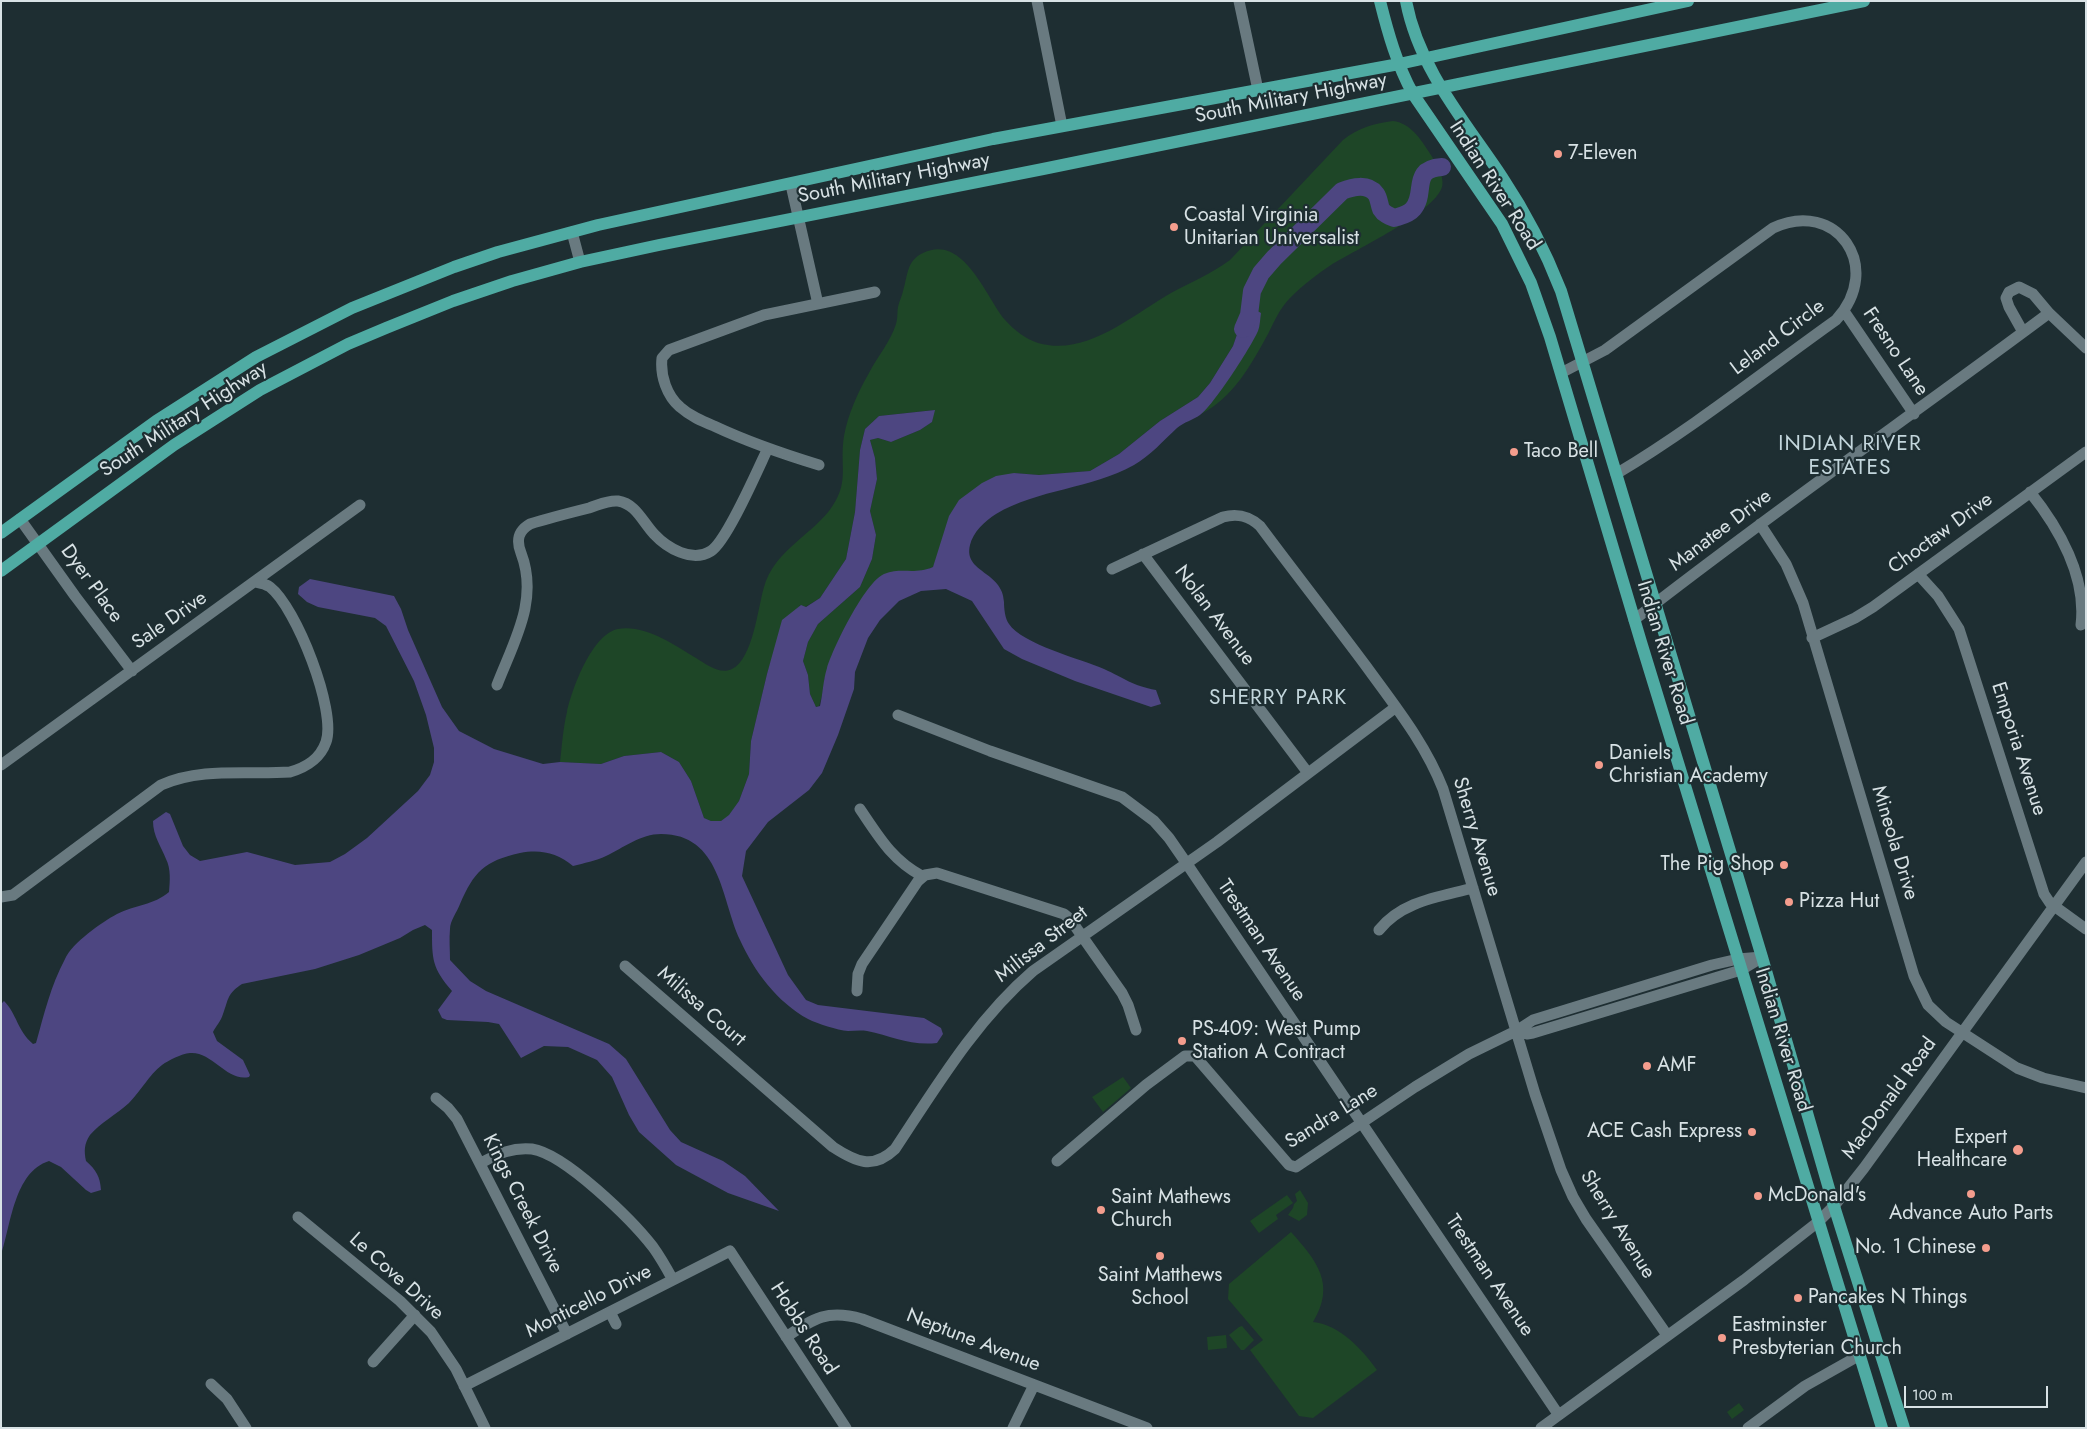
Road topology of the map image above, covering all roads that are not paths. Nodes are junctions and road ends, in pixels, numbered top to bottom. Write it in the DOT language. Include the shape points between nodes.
graph roads {
  1 [pos="1037,1"];
  2 [pos="1239,1"];
  3 [pos="1380,1"];
  4 [pos="1406,1"];
  5 [pos="1688,1"];
  6 [pos="1864,1"];
  7 [pos="1425,59"];
  8 [pos="1399,64"];
  9 [pos="1440,88"];
  10 [pos="1258,90"];
  11 [pos="1413,94"];
  12 [pos="1062,126"];
  13 [pos="791,185"];
  14 [pos="798,218"];
  15 [pos="572,232"];
  16 [pos="580,262"];
  17 [pos="875,292"];
  18 [pos="818,304"];
  19 [pos="1844,311"];
  20 [pos="2049,313"];
  21 [pos="2023,332"];
  22 [pos="2086,348"];
  23 [pos="1582,363"];
  24 [pos="1561,373"];
  25 [pos="1914,414"];
  26 [pos="768,448"];
  27 [pos="2086,452"];
  28 [pos="819,465"];
  29 [pos="1616,474"];
  30 [pos="2030,492"];
  31 [pos="360,505"];
  32 [pos="20,519"];
  33 [pos="1760,524"];
  34 [pos="1,533"];
  35 [pos="39,544"];
  36 [pos="1143,554"];
  37 [pos="1112,569"];
  38 [pos="1,571"];
  39 [pos="1918,574"];
  40 [pos="256,582"];
  41 [pos="1655,604"];
  42 [pos="1634,620"];
  43 [pos="2081,625"];
  44 [pos="1812,638"];
  45 [pos="132,671"];
  46 [pos="497,685"];
  47 [pos="1396,707"];
  48 [pos="898,715"];
  49 [pos="1,765"];
  50 [pos="1308,773"];
  51 [pos="860,809"];
  52 [pos="2086,862"];
  53 [pos="1187,864"];
  54 [pos="922,876"];
  55 [pos="1473,888"];
  56 [pos="1,897"];
  57 [pos="2054,906"];
  58 [pos="2086,929"];
  59 [pos="1379,930"];
  60 [pos="1083,935"];
  61 [pos="1762,957"];
  62 [pos="1739,964"];
  63 [pos="625,966"];
  64 [pos="857,992"];
  65 [pos="1136,1030"];
  66 [pos="1516,1031"];
  67 [pos="1963,1032"];
  68 [pos="752,1077"];
  69 [pos="2086,1088"];
  70 [pos="436,1098"];
  71 [pos="1361,1123"];
  72 [pos="1058,1161"];
  73 [pos="481,1162"];
  74 [pos="1834,1206"];
  75 [pos="298,1217"];
  76 [pos="1818,1222"];
  77 [pos="730,1251"];
  78 [pos="673,1280"];
  79 [pos="610,1312"];
  80 [pos="415,1314"];
  81 [pos="616,1324"];
  82 [pos="567,1334"];
  83 [pos="1667,1335"];
  84 [pos="786,1337"];
  85 [pos="1860,1355"];
  86 [pos="373,1362"];
  87 [pos="211,1384"];
  88 [pos="1034,1385"];
  89 [pos="464,1386"];
  90 [pos="1558,1414"];
  91 [pos="246,1428"];
  92 [pos="485,1428"];
  93 [pos="846,1428"];
  94 [pos="1013,1428"];
  95 [pos="1147,1428"];
  96 [pos="1541,1428"];
  97 [pos="1748,1428"];
  98 [pos="1882,1428"];
  99 [pos="1904,1428"];
  1 -- 12 [label="street"];
  2 -- 10 [label="street"];
  3 -- 8 [label="main road, Indian River Road"];
  4 -- 7 [label="main road, Indian River Road"];
  5 -- 7 [label="main road, South Military Highway"];
  6 -- 9 [label="main road, South Military Highway"];
  7 -- 8 [label="main road, South Military Highway"];
  7 -- 9 [label="main road, Indian River Road"];
  8 -- 10 [label="main road, South Military Highway"];
  8 -- 11 [label="main road, Indian River Road"];
  9 -- 11 [label="main road, South Military Highway"];
  9 -- 23 [label="main road, Indian River Road" via="1538,235 1561,291"];
  10 -- 12 [label="main road, South Military Highway"];
  11 -- 14 [label="main road, South Military Highway"];
  11 -- 24 [label="main road, Indian River Road" via="1502,224 1516,250 1532,282"];
  12 -- 13 [label="main road, South Military Highway"];
  13 -- 14 [label="street"];
  13 -- 15 [label="main road, South Military Highway"];
  14 -- 16 [label="main road, South Military Highway"];
  14 -- 18 [label="street"];
  15 -- 16 [label="street"];
  15 -- 32 [label="main road, South Military Highway" via="454,267 312,327 188,399"];
  16 -- 35 [label="main road, South Military Highway" via="420,313 293,372 174,445"];
  17 -- 18 [label="street"];
  18 -- 26 [label="street" via="764,315 669,350 662,358 663,378 679,406 690,415"];
  19 -- 23 [label="street, Leland Circle" via="1856,283 1856,261 1848,245 1841,236 1820,223 1789,221 1772,228"];
  19 -- 25 [label="street, Fresno Lane"];
  19 -- 29 [label="street, Leland Circle" via="1716,408"];
  20 -- 21 [label="street, Manatee Drive"];
  20 -- 21 [label="street" via="2028,290 2019,287 2009,292 2007,302"];
  20 -- 22 [label="street"];
  21 -- 25 [label="street, Manatee Drive"];
  23 -- 24 [label="street, Leland Circle"];
  23 -- 29 [label="main road, Indian River Road"];
  24 -- 42 [label="main road, Indian River Road"];
  25 -- 33 [label="street, Manatee Drive"];
  26 -- 28 [label="street"];
  26 -- 46 [label="street" via="716,547 702,555 694,556 671,547 655,535 638,512 620,502 602,502 524,527 518,544 528,578 527,602"];
  27 -- 30 [label="street, Choctaw Drive"];
  29 -- 41 [label="main road, Indian River Road"];
  30 -- 39 [label="street, Choctaw Drive"];
  30 -- 43 [label="street" via="2057,529 2078,574 2085,602"];
  31 -- 40 [label="street, Sale Drive"];
  32 -- 34 [label="main road, South Military Highway"];
  32 -- 35 [label="street, Dyer Place"];
  33 -- 41 [label="street, Manatee Drive"];
  33 -- 44 [label="street, Mineola Drive" via="1794,581"];
  35 -- 38 [label="main road, South Military Highway"];
  35 -- 45 [label="street, Dyer Place"];
  36 -- 37 [label="street, Sherry Avenue"];
  36 -- 47 [label="street, Sherry Avenue" via="1223,517 1240,516 1253,520"];
  36 -- 50 [label="street, Nolan Avenue"];
  39 -- 44 [label="street, Choctaw Drive" via="1855,618"];
  39 -- 57 [label="street, Emporia Avenue" via="1938,596 1959,629 2040,883"];
  40 -- 45 [label="street, Sale Drive"];
  40 -- 56 [label="street" via="271,588 280,598 314,666 328,722 326,740 317,758 290,772 209,774 161,785 13,894"];
  41 -- 42 [label="street, Manatee Drive"];
  41 -- 61 [label="main road, Indian River Road"];
  42 -- 62 [label="main road, Indian River Road"];
  44 -- 67 [label="street, Mineola Drive" via="1914,976 1928,1005"];
  45 -- 49 [label="street, Sale Drive"];
  47 -- 50 [label="street, Milissa Street"];
  47 -- 55 [label="street, Sherry Avenue" via="1436,771"];
  48 -- 53 [label="street, Trestman Avenue" via="990,752 1122,797 1154,821"];
  50 -- 53 [label="street, Milissa Street"];
  51 -- 54 [label="street" via="883,845 910,870"];
  52 -- 57 [label="street, MacDonald Road"];
  53 -- 60 [label="street, Milissa Street"];
  53 -- 71 [label="street, Trestman Avenue"];
  54 -- 60 [label="street" via="937,873 1064,914"];
  54 -- 64 [label="street" via="862,964"];
  55 -- 59 [label="street" via="1408,907"];
  55 -- 66 [label="street, Sherry Avenue"];
  57 -- 58 [label="street, Emporia Avenue"];
  57 -- 67 [label="street, MacDonald Road"];
  60 -- 65 [label="street" via="1122,993"];
  60 -- 68 [label="street, Milissa Street" via="1033,971 997,1005 942,1078 895,1149 881,1160 865,1162 833,1147"];
  61 -- 62 [label="street, Sandra Lane"];
  61 -- 74 [label="main road, Indian River Road"];
  62 -- 66 [label="street, Sandra Lane" via="1533,1020"];
  62 -- 76 [label="main road, Indian River Road"];
  63 -- 68 [label="street, Milissa Court"];
  66 -- 71 [label="street, Sandra Lane" via="1469,1054"];
  66 -- 83 [label="street, Sherry Avenue" via="1550,1141 1573,1197"];
  67 -- 69 [label="street, Mineola Drive" via="2017,1068"];
  67 -- 74 [label="street, MacDonald Road"];
  70 -- 73 [label="street, Kings Creek Drive" via="457,1119"];
  71 -- 72 [label="street, Sandra Lane" via="1292,1167 1195,1056 1185,1056"];
  71 -- 90 [label="street, Trestman Avenue"];
  73 -- 78 [label="street" via="516,1149 538,1151 559,1159 639,1231 664,1262"];
  73 -- 82 [label="street, Kings Creek Drive"];
  74 -- 76 [label="street, MacDonald Road"];
  74 -- 99 [label="main road, Indian River Road"];
  75 -- 80 [label="street, Le Cove Drive"];
  76 -- 83 [label="street, MacDonald Road"];
  76 -- 85 [label="main road, Indian River Road"];
  77 -- 78 [label="street, Monticello Drive"];
  77 -- 84 [label="street, Hobbs Road"];
  78 -- 79 [label="street, Monticello Drive"];
  79 -- 81 [label="street"];
  79 -- 82 [label="street, Monticello Drive"];
  80 -- 86 [label="street"];
  80 -- 89 [label="street, Le Cove Drive" via="445,1350"];
  82 -- 89 [label="street, Monticello Drive"];
  83 -- 90 [label="street, MacDonald Road"];
  84 -- 88 [label="street, Neptune Avenue" via="810,1321 845,1314"];
  84 -- 93 [label="street, Hobbs Road"];
  85 -- 97 [label="street" via="1805,1386"];
  85 -- 98 [label="main road, Indian River Road"];
  87 -- 91 [label="street" via="227,1400"];
  88 -- 94 [label="street"];
  88 -- 95 [label="street, Neptune Avenue"];
  89 -- 92 [label="street, Le Cove Drive"];
  90 -- 96 [label="street, MacDonald Road"];
}
